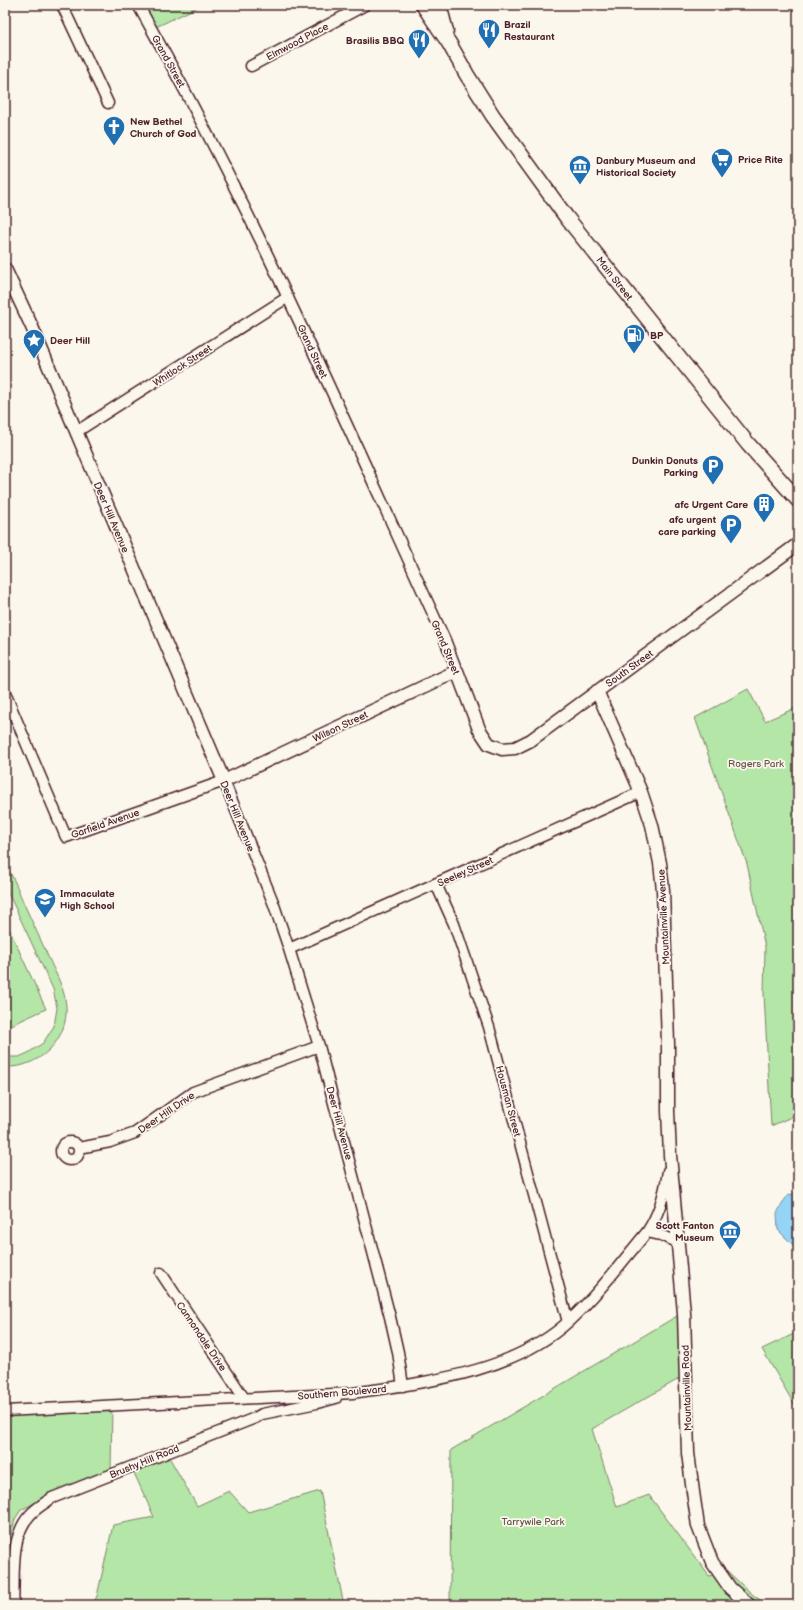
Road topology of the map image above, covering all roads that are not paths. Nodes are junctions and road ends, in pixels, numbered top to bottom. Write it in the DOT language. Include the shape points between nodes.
graph roads {
  1 [pos="62,5"];
  2 [pos="138,5"];
  3 [pos="365,5"];
  4 [pos="423,5"];
  5 [pos="439,5"];
  6 [pos="449,43"];
  7 [pos="250,66"];
  8 [pos="108,103"];
  9 [pos="5,269"];
  10 [pos="288,297"];
  11 [pos="76,432"];
  12 [pos="798,500"];
  13 [pos="798,544"];
  14 [pos="457,671"];
  15 [pos="597,691"];
  16 [pos="5,693"];
  17 [pos="470,706"];
  18 [pos="224,781"];
  19 [pos="641,792"];
  20 [pos="436,884"];
  21 [pos="289,949"];
  22 [pos="319,1046"];
  23 [pos="79,1148"];
  24 [pos="670,1155"];
  25 [pos="647,1232"];
  26 [pos="677,1242"];
  27 [pos="160,1273"];
  28 [pos="568,1322"];
  29 [pos="403,1386"];
  30 [pos="353,1393"];
  31 [pos="244,1398"];
  32 [pos="5,1411"];
  33 [pos="13,1605"];
  34 [pos="749,1605"];
  1 -- 8 [label="street"];
  2 -- 10 [label="street, Grand Street" via="215,147"];
  3 -- 7 [label="street, Elmwood Place"];
  4 -- 6 [label="main road, Main Street"];
  5 -- 6 [label="main road, Main Street"];
  6 -- 12 [label="main road, Main Street" via="493,116 567,218 748,444"];
  9 -- 11 [label="street, Deer Hill Avenue"];
  10 -- 11 [label="street, Whitlock Street"];
  10 -- 14 [label="street, Grand Street"];
  11 -- 18 [label="street, Deer Hill Avenue"];
  13 -- 15 [label="street, South Street"];
  14 -- 17 [label="street, Grand Street"];
  14 -- 18 [label="street, Wilson Street"];
  15 -- 17 [label="street, South Street" via="531,740 515,748 502,749 490,744 479,729"];
  15 -- 19 [label="street, Mountainville Avenue"];
  16 -- 18 [label="street, Garfield Avenue" via="66,837"];
  18 -- 21 [label="street, Deer Hill Avenue" via="274,904"];
  19 -- 20 [label="street, Seeley Street"];
  19 -- 24 [label="street, Mountainville Avenue" via="652,825 663,890"];
  20 -- 21 [label="street, Seeley Street"];
  20 -- 28 [label="street, Housman Street" via="454,924 489,1027"];
  21 -- 22 [label="street, Deer Hill Avenue"];
  22 -- 23 [label="street, Deer Hill Drive" via="194,1092 135,1133 110,1142"];
  22 -- 29 [label="street, Deer Hill Avenue" via="390,1317"];
  24 -- 25 [label="street, Southern Boulevard" via="662,1204"];
  24 -- 26 [label="street, Mountainville Road"];
  25 -- 26 [label="street"];
  25 -- 28 [label="street, Southern Boulevard" via="598,1292"];
  26 -- 34 [label="street, Mountainville Road" via="684,1313 688,1453 698,1526 712,1562 730,1588"];
  27 -- 31 [label="street, Cannondale Drive"];
  28 -- 29 [label="street, Southern Boulevard" via="524,1353 496,1364"];
  29 -- 30 [label="street, Southern Boulevard"];
  30 -- 31 [label="street, Southern Boulevard"];
  30 -- 33 [label="street, Brushy Hill Road" via="262,1414 52,1498 30,1515 20,1529 15,1549"];
  31 -- 32 [label="street, Southern Boulevard"];
}
